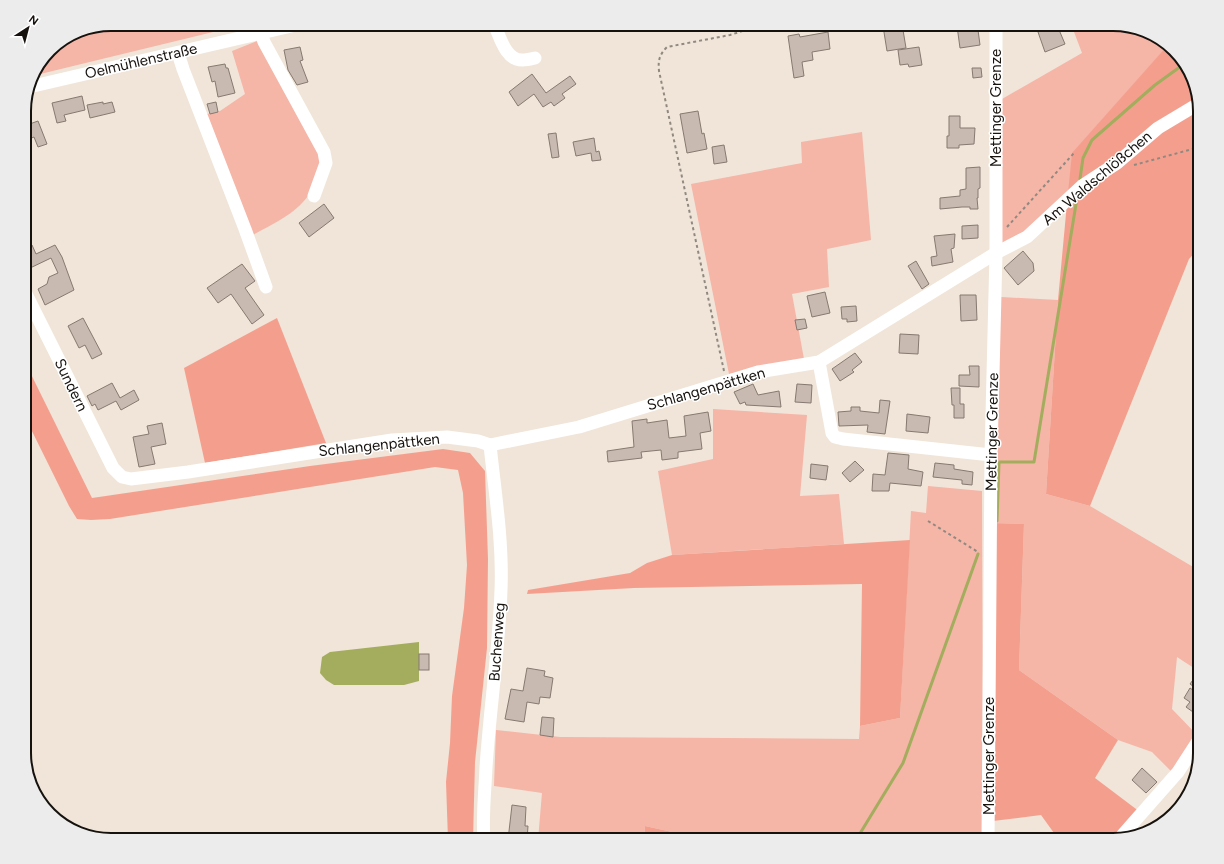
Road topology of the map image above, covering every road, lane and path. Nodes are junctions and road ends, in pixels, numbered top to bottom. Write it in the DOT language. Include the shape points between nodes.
graph roads {
  1 [pos="270,31"];
  2 [pos="497,31"];
  3 [pos="742,31"];
  4 [pos="996,31"];
  5 [pos="261,33"];
  6 [pos="178,53"];
  7 [pos="535,58"];
  8 [pos="35,86"];
  9 [pos="1193,107"];
  10 [pos="1193,149"];
  11 [pos="1074,153"];
  12 [pos="1130,166"];
  13 [pos="314,196"];
  14 [pos="996,239"];
  15 [pos="996,253"];
  16 [pos="266,287"];
  17 [pos="31,304"];
  18 [pos="819,362"];
  19 [pos="720,384"];
  20 [pos="490,445"];
  21 [pos="991,455"];
  22 [pos="122,477"];
  23 [pos="928,521"];
  24 [pos="991,560"];
  25 [pos="1193,749"];
  26 [pos="1126,831"];
  27 [pos="483,833"];
  28 [pos="988,833"];
  1 -- 5 [label="street, Oelmühlenstraße"];
  2 -- 7 [label="street" via="512,57 521,60"];
  3 -- 19 [label="path" via="667,47 658,60 725,372"];
  4 -- 14 [label="street, Mettinger Grenze"];
  5 -- 6 [label="street, Oelmühlenstraße"];
  5 -- 13 [label="street" via="324,152 326,163"];
  6 -- 8 [label="street, Oelmühlenstraße"];
  6 -- 16 [label="street"];
  9 -- 15 [label="street, Am Waldschlößchen" via="1158,128 1117,163 1082,186 1027,237"];
  10 -- 12 [label="path"];
  11 -- 14 [label="path"];
  14 -- 15 [label="street, Mettinger Grenze"];
  15 -- 18 [label="street, Schlangenpättken"];
  15 -- 21 [label="street, Mettinger Grenze"];
  17 -- 22 [label="street, Sundern" via="112,468"];
  18 -- 19 [label="street, Schlangenpättken" via="758,372"];
  18 -- 21 [label="street" via="832,433 835,437"];
  19 -- 20 [label="street, Schlangenpättken" via="579,427"];
  20 -- 22 [label="street, Schlangenpättken" via="447,437 392,440 131,480"];
  20 -- 27 [label="street, Buchenweg" via="501,553 501,589 482,822"];
  21 -- 24 [label="street, Mettinger Grenze"];
  23 -- 24 [label="path"];
  24 -- 28 [label="street, Mettinger Grenze"];
  25 -- 26 [label="street" via="1178,772"];
}
